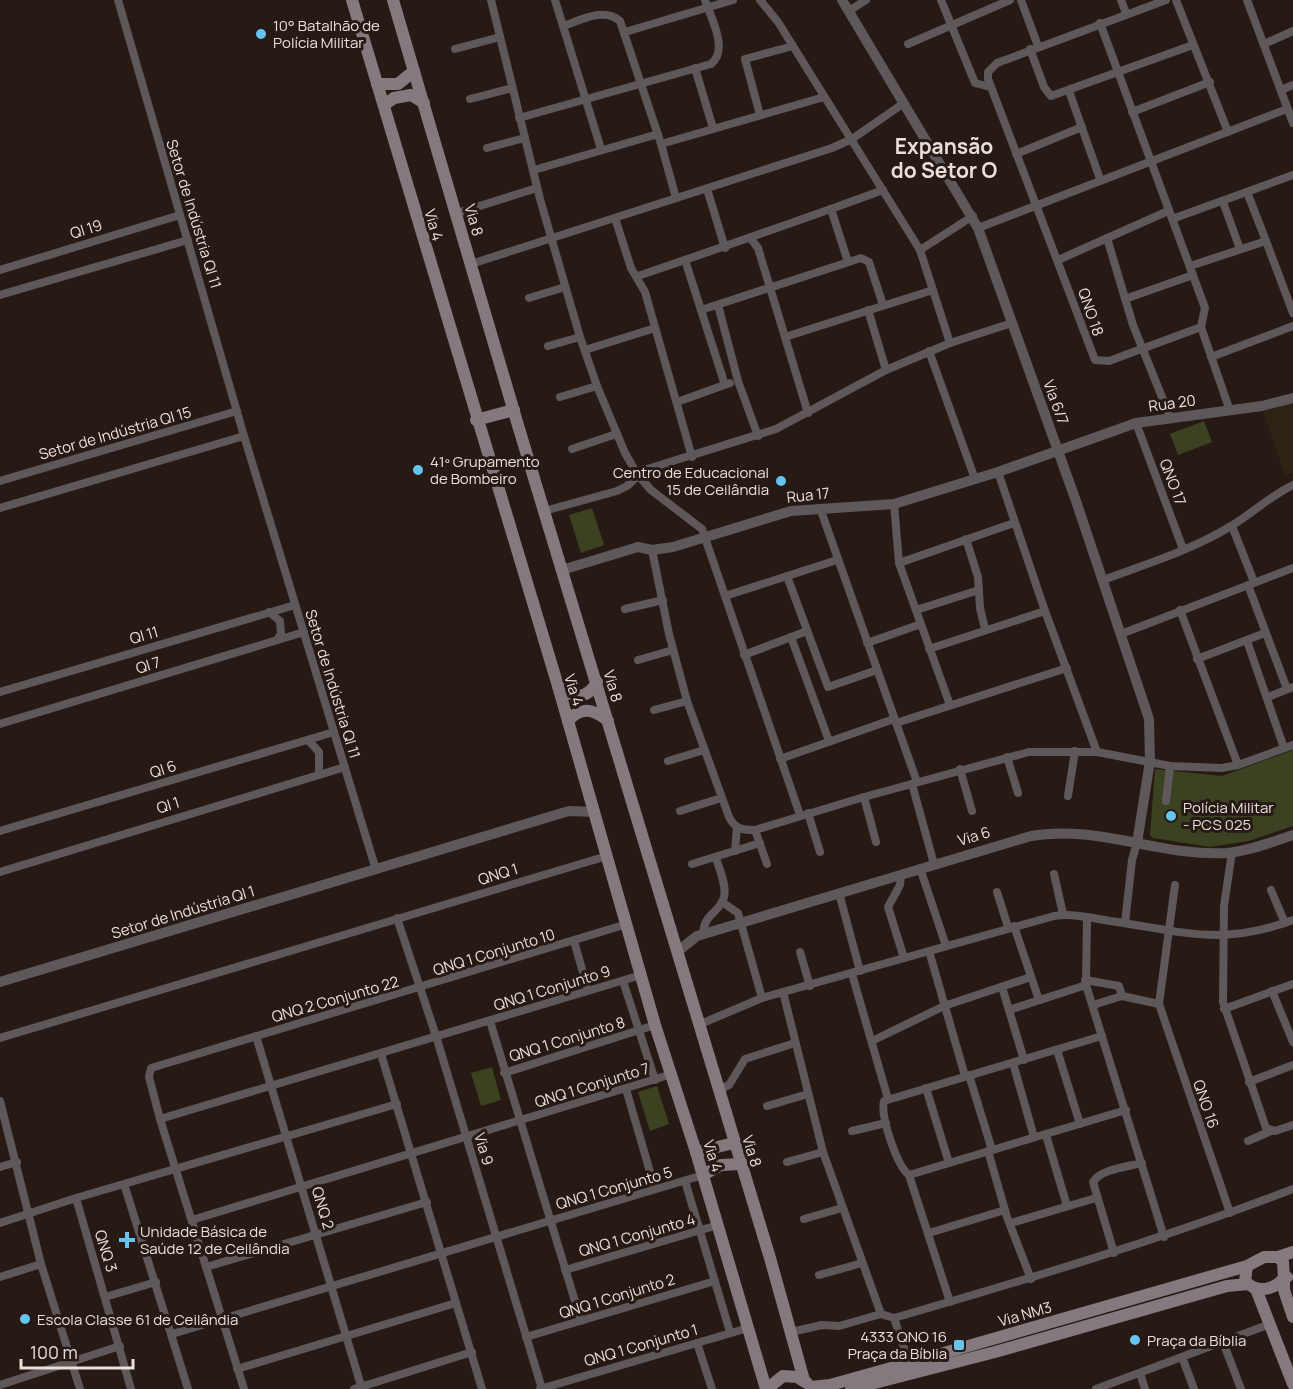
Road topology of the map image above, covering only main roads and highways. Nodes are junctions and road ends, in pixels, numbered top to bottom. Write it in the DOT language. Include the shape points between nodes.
graph roads {
  1 [pos="352,0"];
  2 [pos="393,0"];
  3 [pos="414,71"];
  4 [pos="377,84"];
  5 [pos="424,103"];
  6 [pos="384,105"];
  7 [pos="514,410"];
  8 [pos="476,420"];
  9 [pos="597,682"];
  10 [pos="558,686"];
  11 [pos="568,721"];
  12 [pos="608,721"];
  13 [pos="734,1143"];
  14 [pos="696,1152"];
  15 [pos="740,1164"];
  16 [pos="703,1175"];
  17 [pos="1293,1252"];
  18 [pos="1278,1257"];
  19 [pos="1247,1266"];
  20 [pos="1288,1276"];
  21 [pos="1252,1286"];
  22 [pos="1293,1316"];
  23 [pos="1293,1384"];
  24 [pos="809,1385"];
  25 [pos="767,1389"];
  26 [pos="851,1389"];
  1 -- 4 [label="main road, Via 4"];
  2 -- 3 [label="main road, Via 8"];
  3 -- 4 [label="main road" via="398,84"];
  3 -- 5 [label="main road, Via 8"];
  4 -- 6 [label="main road, Via 4"];
  5 -- 6 [label="main road" via="411,95 394,98"];
  5 -- 7 [label="main road, Via 8"];
  6 -- 8 [label="main road, Via 4"];
  7 -- 8 [label="main road"];
  7 -- 9 [label="main road, Via 8"];
  8 -- 10 [label="main road, Via 4"];
  9 -- 10 [label="main road" via="582,696 570,696"];
  9 -- 12 [label="main road, Via 8"];
  10 -- 11 [label="main road, Via 4"];
  11 -- 12 [label="main road" via="573,714 587,710"];
  11 -- 14 [label="main road, Via 4" via="655,1025"];
  12 -- 13 [label="main road, Via 8"];
  13 -- 14 [label="main road"];
  13 -- 15 [label="main road, Via 8"];
  14 -- 16 [label="main road, Via 4"];
  15 -- 16 [label="main road" via="721,1165"];
  15 -- 24 [label="main road, Via 8"];
  16 -- 25 [label="main road, Via 4"];
  17 -- 18 [label="main road"];
  18 -- 19 [label="main road" via="1264,1257"];
  18 -- 20 [label="main road"];
  19 -- 21 [label="main road" via="1244,1278"];
  19 -- 24 [label="main road, Via NM3" via="830,1385"];
  20 -- 21 [label="main road" via="1272,1288"];
  20 -- 22 [label="main road" via="1284,1290"];
  21 -- 23 [label="main road"];
  21 -- 26 [label="main road, Via NM3" via="1227,1286"];
  24 -- 25 [label="main road, Via NM3" via="797,1377 783,1376"];
}
